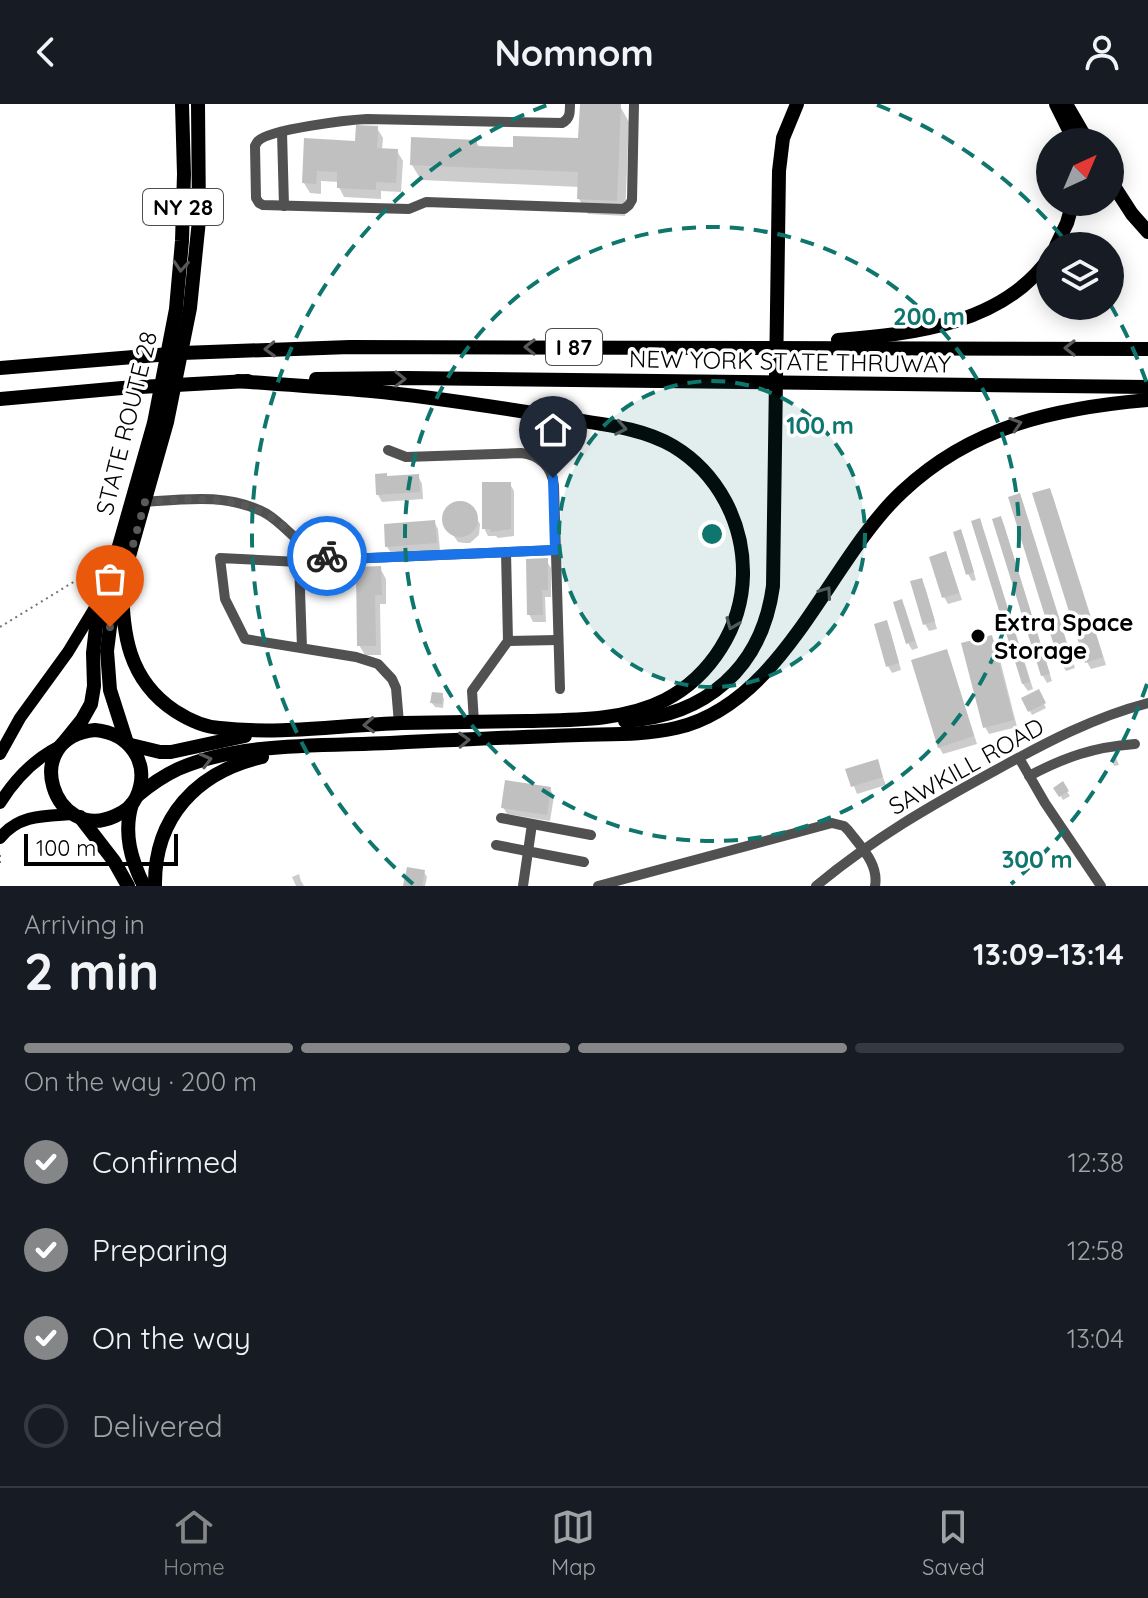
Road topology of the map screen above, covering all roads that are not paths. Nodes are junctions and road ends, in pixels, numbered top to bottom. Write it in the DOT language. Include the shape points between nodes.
graph roads {
  1 [pos="182,104"];
  2 [pos="198,104"];
  3 [pos="363,104"];
  4 [pos="570,104"];
  5 [pos="634,104"];
  6 [pos="797,104"];
  7 [pos="806,104"];
  8 [pos="1056,104"];
  9 [pos="1066,104"];
  10 [pos="367,119"];
  11 [pos="1068,128"];
  12 [pos="1080,128"];
  13 [pos="282,132"];
  14 [pos="1124,202"];
  15 [pos="284,206"];
  16 [pos="1148,232"];
  17 [pos="1036,274"];
  18 [pos="183,309"];
  19 [pos="781,310"];
  20 [pos="739,348"];
  21 [pos="1148,349"];
  22 [pos="0,368"];
  23 [pos="238,381"];
  24 [pos="1148,387"];
  25 [pos="0,399"];
  26 [pos="1148,400"];
  27 [pos="780,413"];
  28 [pos="161,422"];
  29 [pos="388,450"];
  30 [pos="145,502"];
  31 [pos="310,549"];
  32 [pos="555,550"];
  33 [pos="506,552"];
  34 [pos="299,562"];
  35 [pos="112,583"];
  36 [pos="558,640"];
  37 [pos="508,641"];
  38 [pos="302,648"];
  39 [pos="560,689"];
  40 [pos="1148,703"];
  41 [pos="588,719"];
  42 [pos="474,722"];
  43 [pos="399,723"];
  44 [pos="281,730"];
  45 [pos="638,732"];
  46 [pos="128,743"];
  47 [pos="62,744"];
  48 [pos="1135,744"];
  49 [pos="322,746"];
  50 [pos="0,754"];
  51 [pos="1019,758"];
  52 [pos="1029,776"];
  53 [pos="135,800"];
  54 [pos="0,803"];
  55 [pos="77,816"];
  56 [pos="501,818"];
  57 [pos="532,824"];
  58 [pos="591,835"];
  59 [pos="0,838"];
  60 [pos="496,845"];
  61 [pos="862,849"];
  62 [pos="527,851"];
  63 [pos="584,862"];
  64 [pos="128,886"];
  65 [pos="144,886"];
  66 [pos="155,886"];
  67 [pos="523,886"];
  68 [pos="598,886"];
  69 [pos="816,886"];
  70 [pos="875,886"];
  71 [pos="1101,886"];
  1 -- 18 [label="highway, STATE ROUTE 28 / NY 28, one-way"];
  2 -- 18 [label="highway, STATE ROUTE 28 / NY 28" via="199,220"];
  3 -- 10 [label="street"];
  4 -- 10 [label="street" via="570,115 562,123"];
  5 -- 15 [label="street" via="632,200 624,209 426,202 409,209"];
  6 -- 19 [label="highway" via="787,125 778,186"];
  7 -- 19 [label="highway" via="788,155"];
  8 -- 11 [label="highway"];
  9 -- 12 [label="highway"];
  10 -- 13 [label="street"];
  13 -- 15 [label="street"];
  13 -- 15 [label="street" via="257,142 256,198 263,205"];
  14 -- 16 [label="highway"];
  17 -- 20 [label="highway" via="986,309 925,329"];
  18 -- 28 [label="highway, STATE ROUTE 28 / NY 28"];
  19 -- 27 [label="highway"];
  21 -- 20 [label="highway, NEW YORK STATE THRUWAY / I 87, one-way"];
  20 -- 22 [label="highway, NEW YORK STATE THRUWAY / I 87, one-way" via="294,348"];
  23 -- 24 [label="highway, NEW YORK STATE THRUWAY / I 87, one-way" via="407,378"];
  23 -- 25 [label="highway, NEW YORK STATE THRUWAY / I 87"];
  23 -- 41 [label="highway, one-way" via="371,391 615,427 670,444 699,466 731,511 741,544 742,595 734,624 713,659 682,690 647,708"];
  45 -- 26 [label="highway, one-way" via="694,722 750,687 785,649 889,505 948,456 1028,420"];
  27 -- 41 [label="highway" via="773,586 751,650 725,683 687,708 646,719"];
  27 -- 45 [label="highway" via="781,583 768,637 752,667 717,701 676,723"];
  28 -- 30 [label="highway, STATE ROUTE 28 / NY 28"];
  28 -- 35 [label="highway, STATE ROUTE 28 / NY 28"];
  29 -- 32 [label="street" via="406,457 537,457 553,478"];
  30 -- 31 [label="street" via="229,500 281,523"];
  30 -- 35 [label="highway, STATE ROUTE 28 / NY 28"];
  31 -- 33 [label="street" via="346,559"];
  31 -- 34 [label="street"];
  32 -- 33 [label="street"];
  32 -- 36 [label="street"];
  33 -- 37 [label="street"];
  34 -- 38 [label="street"];
  34 -- 38 [label="street" via="220,558 225,599 245,639"];
  35 -- 44 [label="highway" via="131,656 144,681 164,702 214,728"];
  35 -- 46 [label="highway, STATE ROUTE 28 / NY 28" via="107,664"];
  35 -- 47 [label="highway, STATE ROUTE 28 / NY 28" via="94,640 91,704"];
  35 -- 50 [label="main road"];
  36 -- 37 [label="street"];
  36 -- 39 [label="street"];
  37 -- 42 [label="street" via="472,691"];
  38 -- 43 [label="street" via="378,664 396,688"];
  40 -- 51 [label="street, SAWKILL ROAD" via="1091,722"];
  41 -- 42 [label="highway"];
  42 -- 43 [label="highway"];
  43 -- 44 [label="highway, one-way"];
  44 -- 46 [label="highway" via="171,752"];
  49 -- 45 [label="highway, one-way"];
  46 -- 47 [label="highway" via="95,730"];
  46 -- 53 [label="highway" via="141,770"];
  47 -- 54 [label="main road" via="25,770"];
  47 -- 55 [label="highway" via="53,759 52,782 57,797"];
  48 -- 52 [label="street" via="1061,759"];
  53 -- 49 [label="highway, one-way" via="165,776 206,759"];
  49 -- 66 [label="highway" via="238,763 196,788 168,826"];
  51 -- 52 [label="street"];
  51 -- 61 [label="street, SAWKILL ROAD"];
  52 -- 71 [label="street"];
  53 -- 55 [label="highway" via="104,820"];
  53 -- 65 [label="highway" via="130,849"];
  55 -- 59 [label="main road" via="30,817"];
  55 -- 64 [label="highway"];
  56 -- 57 [label="street"];
  57 -- 58 [label="street"];
  57 -- 62 [label="street"];
  60 -- 62 [label="street"];
  61 -- 68 [label="street" via="844,826 832,823"];
  61 -- 69 [label="street, SAWKILL ROAD"];
  61 -- 70 [label="street" via="876,870"];
  62 -- 63 [label="street"];
  62 -- 67 [label="street"];
}
